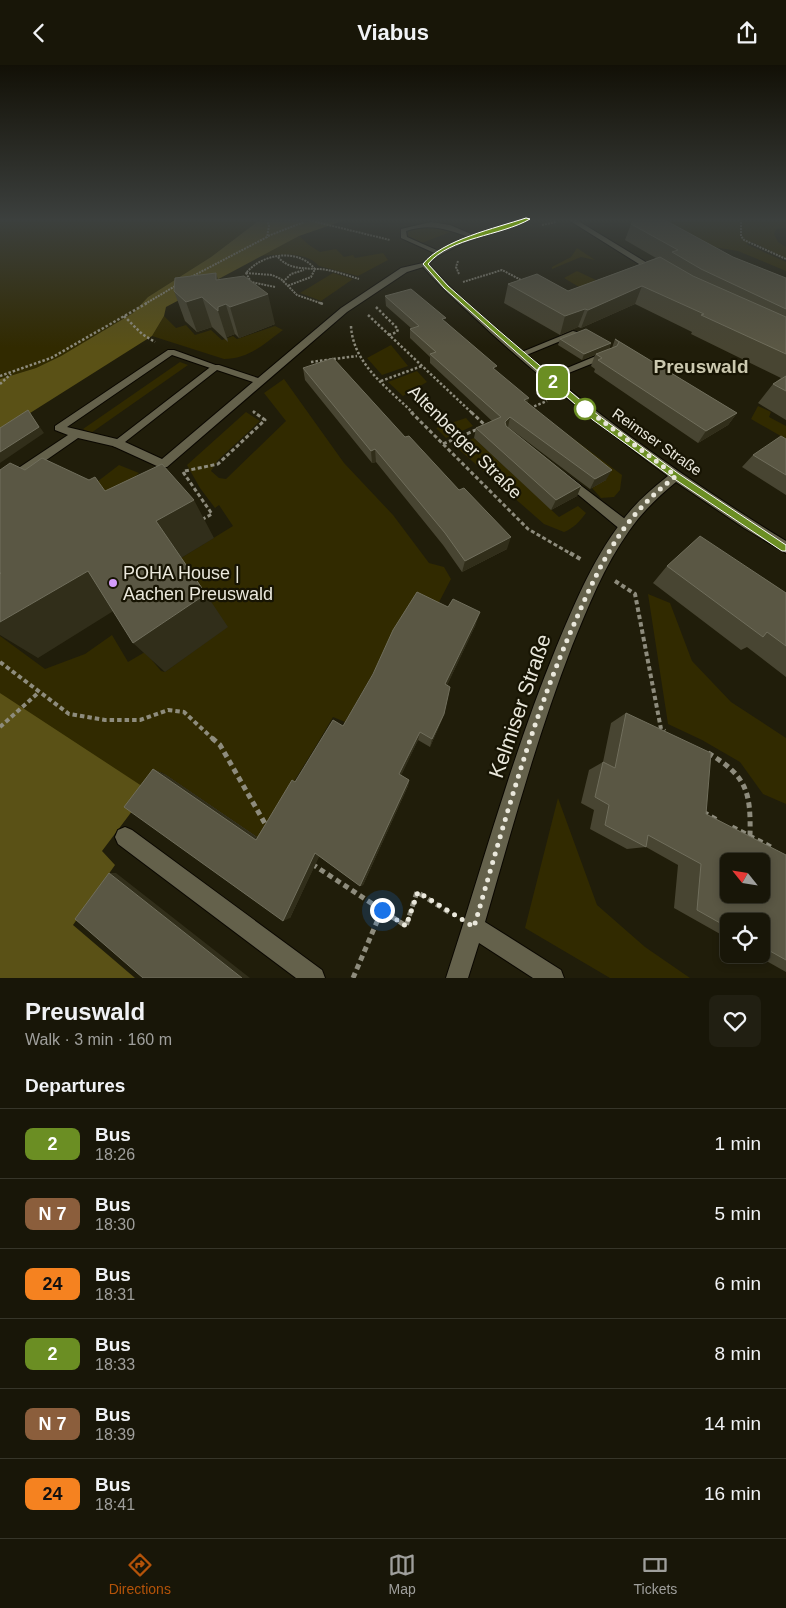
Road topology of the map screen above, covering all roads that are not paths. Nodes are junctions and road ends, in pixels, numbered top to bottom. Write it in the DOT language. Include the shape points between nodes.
graph roads {
  1 [pos="428,262"];
  2 [pos="640,262"];
  3 [pos="425,264"];
  4 [pos="665,277"];
  5 [pos="579,332"];
  6 [pos="520,354"];
  7 [pos="608,354"];
  8 [pos="216,367"];
  9 [pos="548,378"];
  10 [pos="258,381"];
  11 [pos="74,435"];
  12 [pos="117,443"];
  13 [pos="560,473"];
  14 [pos="676,476"];
  15 [pos="0,497"];
  16 [pos="625,526"];
  17 [pos="786,548"];
  18 [pos="125,837"];
  19 [pos="474,927"];
  20 [pos="314,978"];
  21 [pos="457,978"];
  22 [pos="553,978"];
  1 -- 3 [label="street"];
  2 -- 4 [label="street"];
  3 -- 6 [label="street, Reimser Straße"];
  3 -- 10 [label="street" via="404,270 355,301"];
  5 -- 6 [label="street"];
  6 -- 9 [label="street, Reimser Straße"];
  7 -- 9 [label="street"];
  8 -- 10 [label="street"];
  8 -- 11 [label="street" via="171,352 59,428"];
  8 -- 12 [label="street"];
  9 -- 14 [label="street, Reimser Straße"];
  10 -- 12 [label="street" via="163,464"];
  11 -- 12 [label="street"];
  11 -- 15 [label="street" via="21,472 28,477"];
  13 -- 16 [label="street"];
  14 -- 16 [label="street, Kelmiser Straße" via="648,499"];
  14 -- 17 [label="street, Reimser Straße"];
  16 -- 19 [label="street, Kelmiser Straße" via="597,569 558,661 524,758"];
  18 -- 20 [label="street"];
  19 -- 21 [label="street, Kelmiser Straße"];
  19 -- 22 [label="street"];
}
